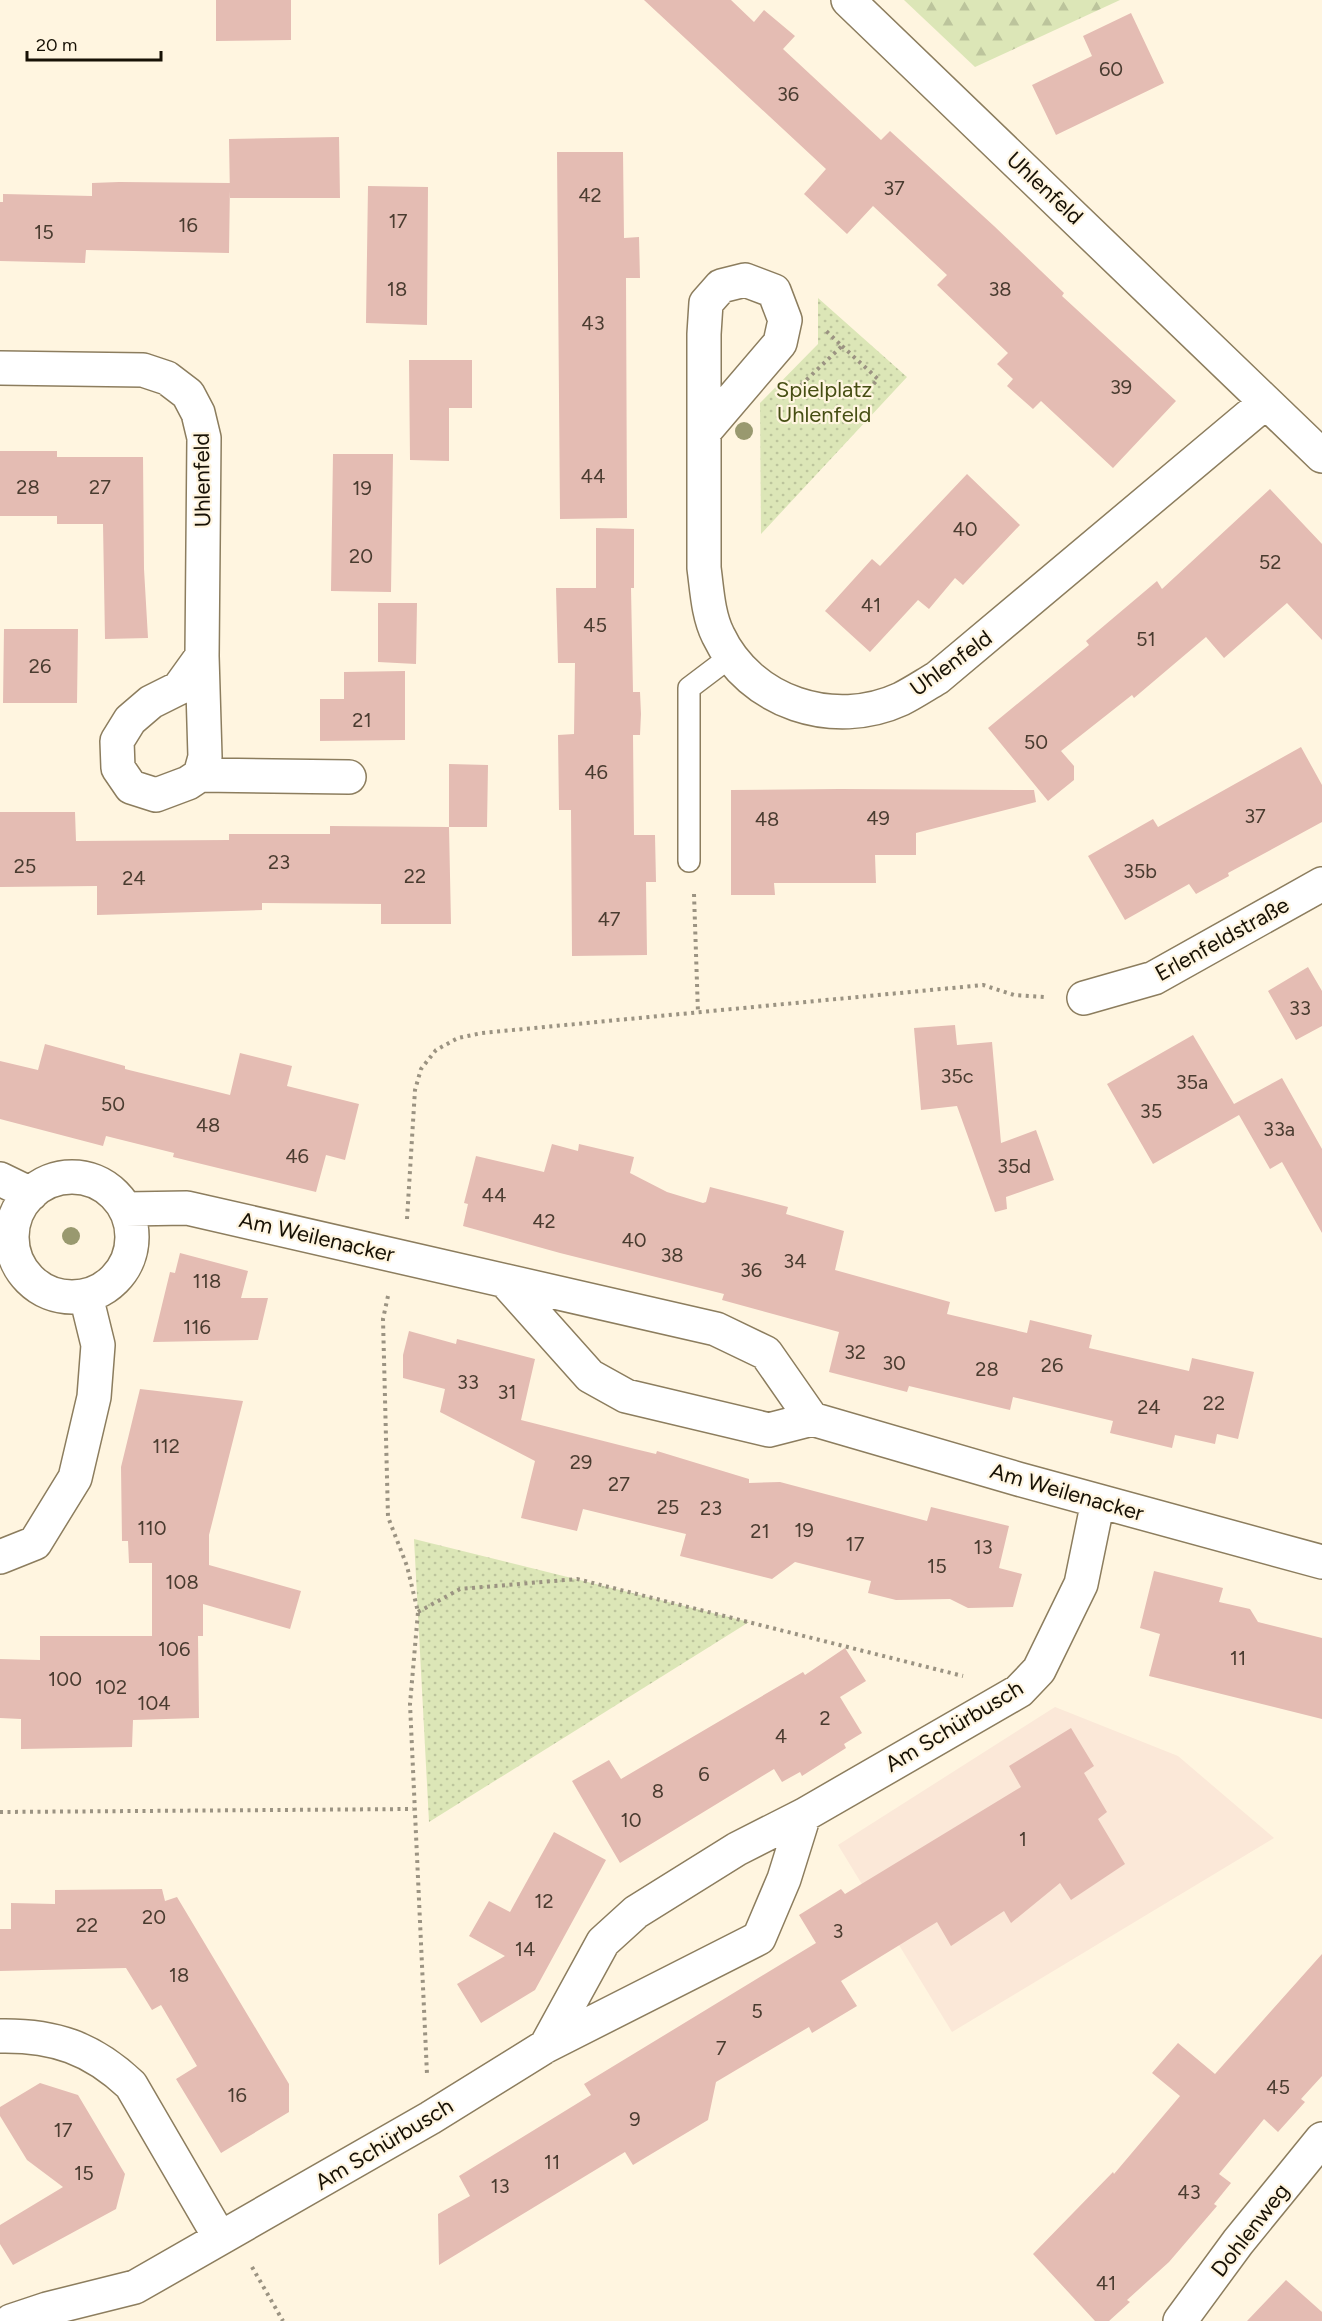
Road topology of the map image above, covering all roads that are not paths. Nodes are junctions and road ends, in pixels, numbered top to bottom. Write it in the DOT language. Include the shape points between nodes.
graph roads {
  1 [pos="848,0"];
  2 [pos="0,368"];
  3 [pos="1266,402"];
  4 [pos="704,432"];
  5 [pos="1322,456"];
  6 [pos="202,656"];
  7 [pos="730,657"];
  8 [pos="200,775"];
  9 [pos="349,777"];
  10 [pos="689,861"];
  11 [pos="1322,884"];
  12 [pos="1084,998"];
  13 [pos="0,1179"];
  14 [pos="31,1194"];
  15 [pos="126,1209"];
  16 [pos="506,1282"];
  17 [pos="86,1296"];
  18 [pos="812,1419"];
  19 [pos="1098,1501"];
  20 [pos="0,1557"];
  21 [pos="1322,1562"];
  22 [pos="804,1815"];
  23 [pos="0,2036"];
  24 [pos="546,2046"];
  25 [pos="1322,2139"];
  26 [pos="226,2235"];
  27 [pos="10,2321"];
  28 [pos="1180,2321"];
  1 -- 3 [label="street, Uhlenfeld"];
  2 -- 6 [label="street, Uhlenfeld" via="142,370 167,378 188,394 204,438"];
  3 -- 5 [label="street, Uhlenfeld"];
  3 -- 7 [label="street, Uhlenfeld" via="984,640 937,678 900,699 858,711 819,711 785,701 754,682"];
  4 -- 7 [label="street, Uhlenfeld" via="704,568 717,634"];
  6 -- 8 [label="street, Uhlenfeld" via="205,757"];
  6 -- 8 [label="street" via="179,688 151,702 130,720 117,741 118,768 131,787 156,795"];
  7 -- 10 [label="lane" via="689,688"];
  8 -- 9 [label="street"];
  11 -- 12 [label="street, Erlenfeldstraße" via="1154,978"];
  13 -- 14 [label="street"];
  14 -- 15 [label="street" via="54,1180 81,1178 99,1183"];
  14 -- 17 [label="street" via="19,1209 13,1228 13,1247 20,1266 31,1281 48,1292"];
  15 -- 16 [label="street, Am Weilenacker" via="187,1208"];
  15 -- 17 [label="street" via="132,1226 128,1262 103,1289"];
  16 -- 18 [label="street, Am Weilenacker" via="716,1329 766,1353"];
  16 -- 18 [label="street" via="590,1376 626,1396 770,1430"];
  17 -- 20 [label="street" via="98,1345 94,1397 75,1478 34,1543"];
  18 -- 19 [label="street, Am Weilenacker"];
  19 -- 21 [label="street, Am Weilenacker"];
  19 -- 22 [label="street, Am Schürbusch" via="1081,1584 1039,1670 1019,1691"];
  22 -- 24 [label="street, Am Schürbusch" via="737,1849 627,1920 603,1942"];
  22 -- 24 [label="street, Am Schürbusch" via="759,1938"];
  23 -- 26 [label="street" via="42,2038 84,2049 113,2068 131,2085"];
  24 -- 26 [label="street, Am Schürbusch"];
  25 -- 28 [label="street, Dohlenweg"];
  26 -- 27 [label="street, Am Schürbusch" via="135,2287"];
}
